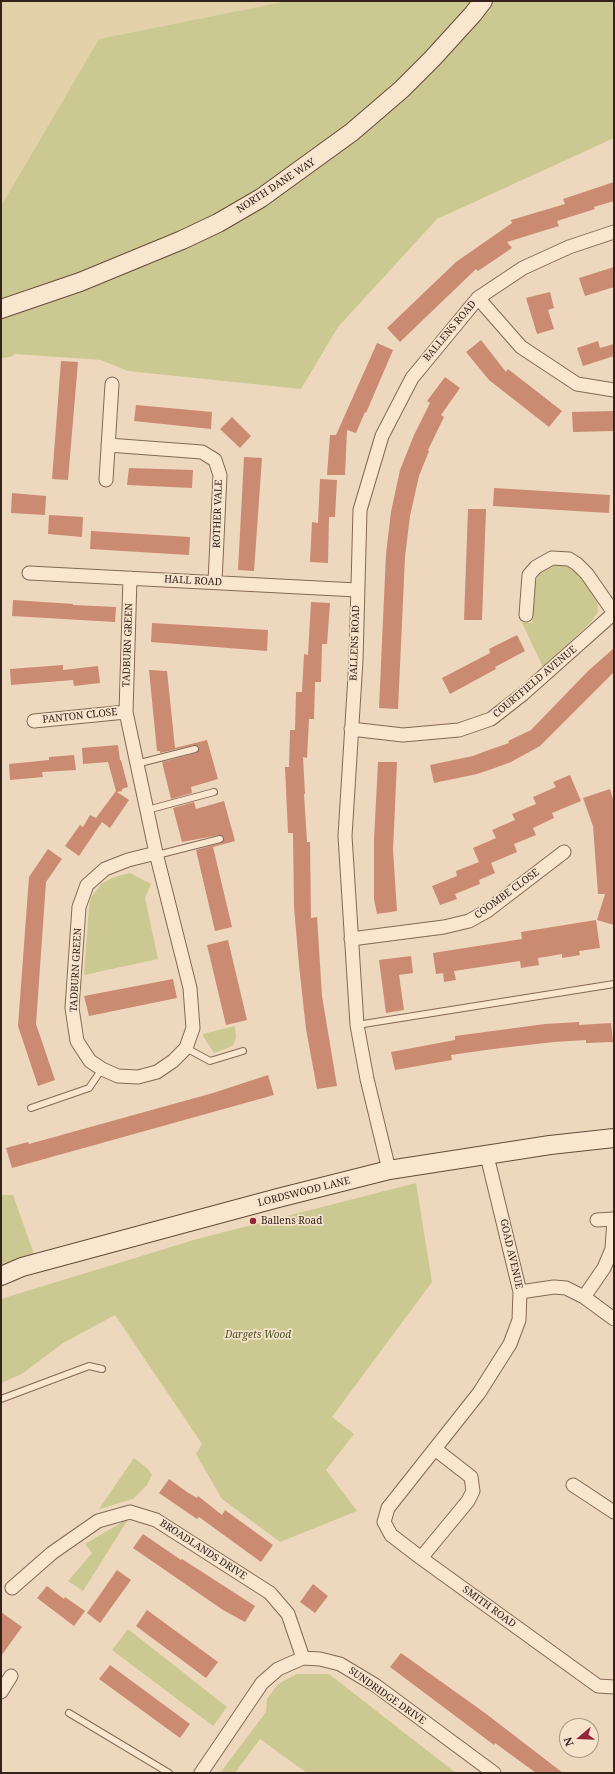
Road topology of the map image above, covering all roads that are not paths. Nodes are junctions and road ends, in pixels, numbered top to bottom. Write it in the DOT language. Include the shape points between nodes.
graph roads {
  1 [pos="483,1"];
  2 [pos="614,232"];
  3 [pos="478,298"];
  4 [pos="1,309"];
  5 [pos="112,384"];
  6 [pos="614,390"];
  7 [pos="108,445"];
  8 [pos="106,480"];
  9 [pos="29,572"];
  10 [pos="130,578"];
  11 [pos="215,582"];
  12 [pos="357,590"];
  13 [pos="614,613"];
  14 [pos="526,615"];
  15 [pos="126,712"];
  16 [pos="34,721"];
  17 [pos="351,729"];
  18 [pos="194,749"];
  19 [pos="136,764"];
  20 [pos="214,792"];
  21 [pos="147,810"];
  22 [pos="220,839"];
  23 [pos="564,852"];
  24 [pos="157,854"];
  25 [pos="351,939"];
  26 [pos="614,984"];
  27 [pos="357,1025"];
  28 [pos="186,1048"];
  29 [pos="243,1051"];
  30 [pos="102,1069"];
  31 [pos="31,1108"];
  32 [pos="614,1138"];
  33 [pos="487,1156"];
  34 [pos="389,1170"];
  35 [pos="613,1219"];
  36 [pos="597,1220"];
  37 [pos="1,1276"];
  38 [pos="520,1292"];
  39 [pos="584,1296"];
  40 [pos="614,1319"];
  41 [pos="102,1369"];
  42 [pos="1,1399"];
  43 [pos="435,1450"];
  44 [pos="572,1484"];
  45 [pos="388,1508"];
  46 [pos="614,1512"];
  47 [pos="421,1558"];
  48 [pos="12,1588"];
  49 [pos="303,1658"];
  50 [pos="11,1676"];
  51 [pos="614,1687"];
  52 [pos="1,1692"];
  53 [pos="69,1712"];
  54 [pos="169,1773"];
  55 [pos="201,1773"];
  56 [pos="494,1773"];
  1 -- 4 [label="street, NORTH DANE WAY" via="432,59 396,94 352,132 261,198 182,240 80,282"];
  2 -- 3 [label="street, BALLENS ROAD" via="568,247 523,268"];
  3 -- 6 [label="street" via="521,347 577,384"];
  3 -- 12 [label="street, BALLENS ROAD" via="412,378 382,436 360,510"];
  5 -- 7 [label="street"];
  7 -- 8 [label="street"];
  7 -- 11 [label="street, ROTHER VALE" via="202,452 215,460 220,475"];
  9 -- 10 [label="street, HALL ROAD"];
  10 -- 11 [label="street, HALL ROAD"];
  10 -- 15 [label="street, TADBURN GREEN"];
  11 -- 12 [label="street, HALL ROAD"];
  12 -- 17 [label="street, BALLENS ROAD" via="356,660"];
  13 -- 14 [label="street" via="578,564 569,559 552,558 536,567 529,575"];
  13 -- 17 [label="street, COURTFIELD AVENUE" via="491,719 459,730 403,735"];
  15 -- 16 [label="street, PANTON CLOSE"];
  15 -- 19 [label="street, TADBURN GREEN"];
  17 -- 25 [label="street, BALLENS ROAD" via="345,836"];
  18 -- 19 [label="lane"];
  19 -- 21 [label="street, TADBURN GREEN"];
  20 -- 21 [label="lane"];
  21 -- 24 [label="street, TADBURN GREEN"];
  22 -- 24 [label="lane"];
  23 -- 25 [label="street, COOMBE CLOSE" via="487,911 469,921 452,926"];
  24 -- 28 [label="street, TADBURN GREEN" via="190,988 193,1028"];
  24 -- 30 [label="street, TADBURN GREEN" via="128,860 105,869 87,885 79,906 72,1008 77,1041 90,1061"];
  25 -- 27 [label="street, BALLENS ROAD"];
  26 -- 27 [label="lane"];
  27 -- 34 [label="street, BALLENS ROAD" via="367,1080"];
  28 -- 29 [label="lane" via="210,1061"];
  28 -- 30 [label="street, TADBURN GREEN" via="173,1061 151,1074 138,1077 118,1076"];
  30 -- 31 [label="lane" via="89,1088"];
  32 -- 33 [label="street, LORDSWOOD LANE" via="550,1145"];
  33 -- 34 [label="street, LORDSWOOD LANE"];
  33 -- 38 [label="street, GOAD AVENUE"];
  34 -- 37 [label="street, LORDSWOOD LANE" via="30,1265"];
  35 -- 36 [label="street"];
  35 -- 39 [label="street" via="612,1249 604,1268"];
  38 -- 39 [label="street" via="554,1287 566,1288"];
  38 -- 43 [label="street, GOAD AVENUE" via="519,1320 510,1344 479,1393"];
  39 -- 40 [label="street"];
  41 -- 42 [label="lane" via="89,1366"];
  43 -- 45 [label="street, GOAD AVENUE"];
  43 -- 47 [label="street" via="471,1477 473,1491 468,1501"];
  44 -- 46 [label="street"];
  45 -- 47 [label="street, SMITH ROAD" via="384,1522 386,1529 390,1535"];
  47 -- 51 [label="street, SMITH ROAD" via="598,1686"];
  48 -- 49 [label="street, BROADLANDS DRIVE" via="52,1553 98,1521 130,1512 156,1520 270,1593 288,1614"];
  49 -- 55 [label="street, SUNDRIDGE DRIVE" via="278,1669 262,1683"];
  49 -- 56 [label="street, SUNDRIDGE DRIVE" via="340,1664 375,1685"];
  50 -- 52 [label="street"];
  53 -- 54 [label="lane"];
}
